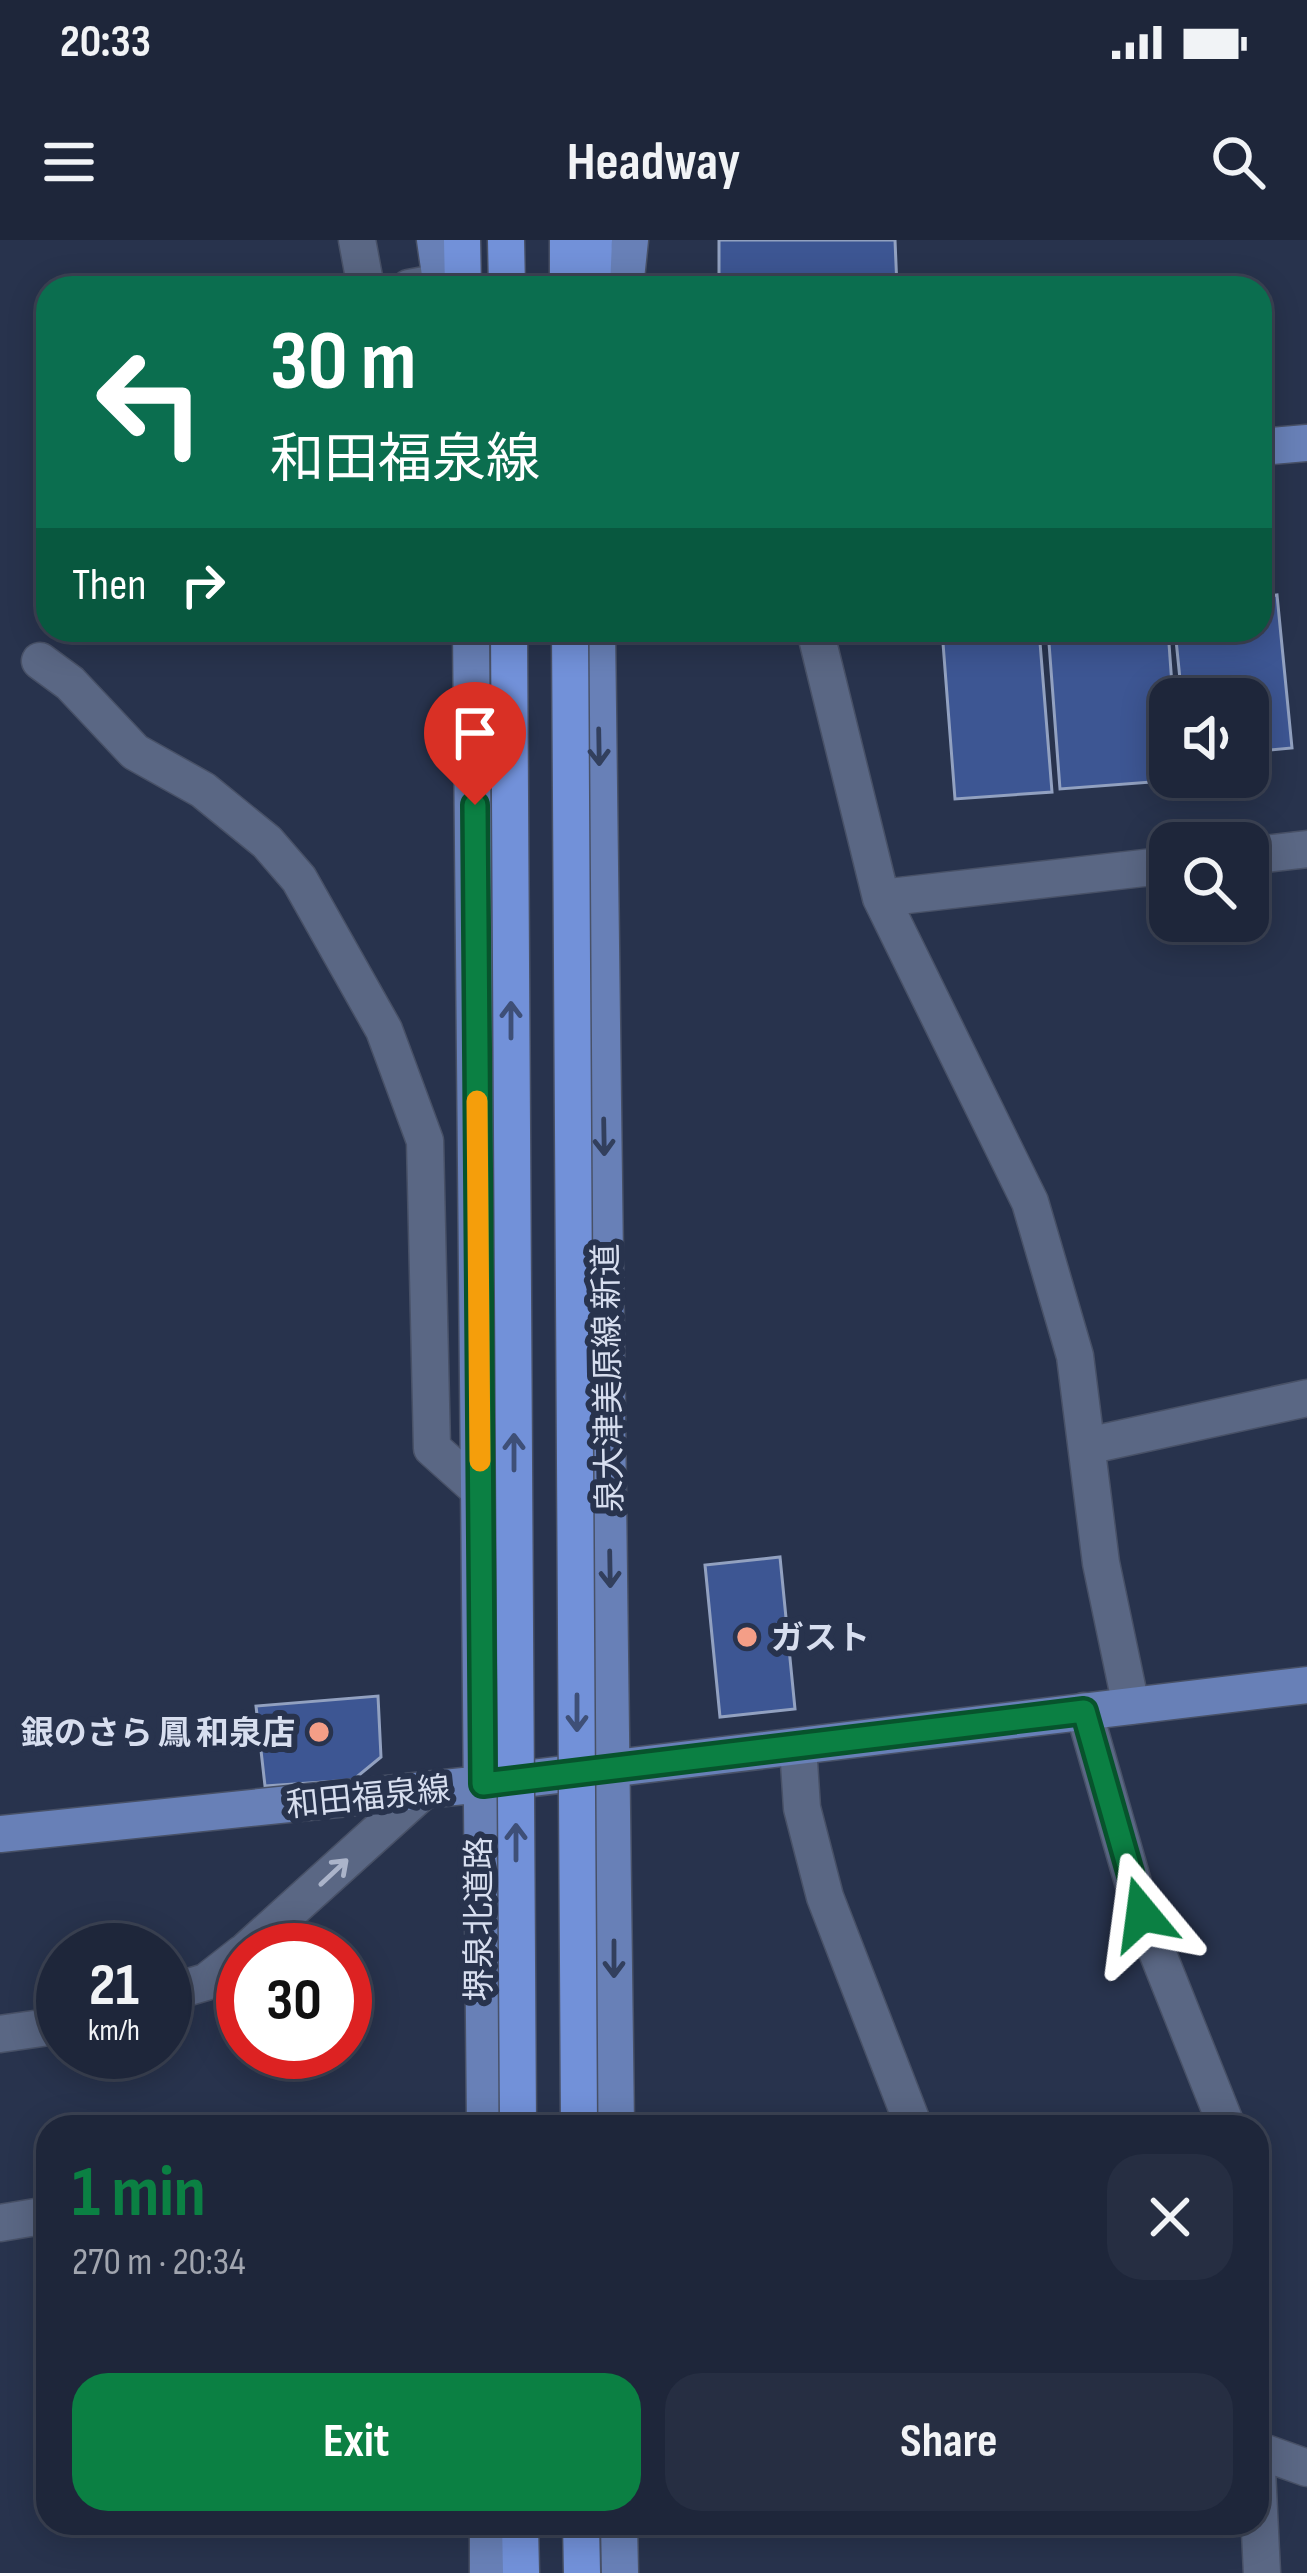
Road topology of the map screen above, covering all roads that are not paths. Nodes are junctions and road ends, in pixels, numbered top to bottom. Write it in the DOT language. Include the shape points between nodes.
graph roads {
  1 [pos="357,240"];
  2 [pos="435,240"];
  3 [pos="462,240"];
  4 [pos="506,240"];
  5 [pos="568,240"];
  6 [pos="594,240"];
  7 [pos="630,240"];
  8 [pos="363,276"];
  9 [pos="438,276"];
  10 [pos="444,276"];
  11 [pos="507,276"];
  12 [pos="568,276"];
  13 [pos="592,276"];
  14 [pos="626,276"];
  15 [pos="1307,443"];
  16 [pos="1272,446"];
  17 [pos="471,642"];
  18 [pos="509,642"];
  19 [pos="570,642"];
  20 [pos="597,642"];
  21 [pos="818,642"];
  22 [pos="40,662"];
  23 [pos="1307,849"];
  24 [pos="1269,854"];
  25 [pos="1149,867"];
  26 [pos="880,898"];
  27 [pos="1307,1398"];
  28 [pos="1087,1446"];
  29 [pos="480,1491"];
  30 [pos="1307,1685"];
  31 [pos="1131,1706"];
  32 [pos="1084,1711"];
  33 [pos="798,1747"];
  34 [pos="613,1766"];
  35 [pos="483,1784"];
  36 [pos="424,1790"];
  37 [pos="0,1834"];
  38 [pos="277,1923"];
  39 [pos="36,2029"];
  40 [pos="0,2034"];
  41 [pos="485,2115"];
  42 [pos="518,2115"];
  43 [pos="579,2115"];
  44 [pos="616,2115"];
  45 [pos="909,2115"];
  46 [pos="1222,2115"];
  47 [pos="36,2217"];
  48 [pos="0,2223"];
  49 [pos="1269,2454"];
  50 [pos="1307,2468"];
  51 [pos="488,2535"];
  52 [pos="520,2535"];
  53 [pos="581,2535"];
  54 [pos="619,2535"];
  55 [pos="1260,2535"];
  56 [pos="488,2573"];
  57 [pos="521,2573"];
  58 [pos="582,2573"];
  59 [pos="620,2573"];
  60 [pos="1262,2573"];
  1 -- 8 [label="street"];
  2 -- 9 [label="main road"];
  3 -- 10 [label="highway"];
  4 -- 11 [label="highway"];
  5 -- 12 [label="highway"];
  6 -- 13 [label="highway"];
  7 -- 14 [label="main road"];
  15 -- 16 [label="main road"];
  17 -- 29 [label="main road"];
  42 -- 18 [label="highway, 堺泉北道路, one-way, bridge"];
  19 -- 43 [label="highway, one-way, bridge"];
  20 -- 34 [label="main road, 泉大津美原線 新道, one-way"];
  21 -- 26 [label="street"];
  22 -- 29 [label="street" via="135,752 203,790 267,842 299,880 384,1030 425,1141 432,1448"];
  23 -- 24 [label="street"];
  25 -- 26 [label="street"];
  26 -- 28 [label="street" via="1030,1202 1075,1356"];
  27 -- 28 [label="street"];
  28 -- 31 [label="street"];
  29 -- 35 [label="main road"];
  30 -- 31 [label="main road, 和田福泉線"];
  31 -- 32 [label="main road, 和田福泉線"];
  32 -- 33 [label="main road, 和田福泉線"];
  32 -- 46 [label="street" via="1142,1914"];
  33 -- 34 [label="main road, 和田福泉線"];
  33 -- 45 [label="street" via="802,1808 825,1897"];
  34 -- 35 [label="main road, 和田福泉線"];
  34 -- 44 [label="main road, 泉大津美原線 新道, one-way"];
  35 -- 36 [label="main road, 和田福泉線"];
  35 -- 41 [label="main road"];
  36 -- 37 [label="main road, 和田福泉線"];
  38 -- 36 [label="street, one-way"];
  39 -- 40 [label="street"];
  47 -- 48 [label="street"];
  49 -- 50 [label="street"];
  51 -- 56 [label="main road"];
  52 -- 57 [label="highway"];
  53 -- 58 [label="highway"];
  54 -- 59 [label="main road"];
  55 -- 60 [label="street"];
}
